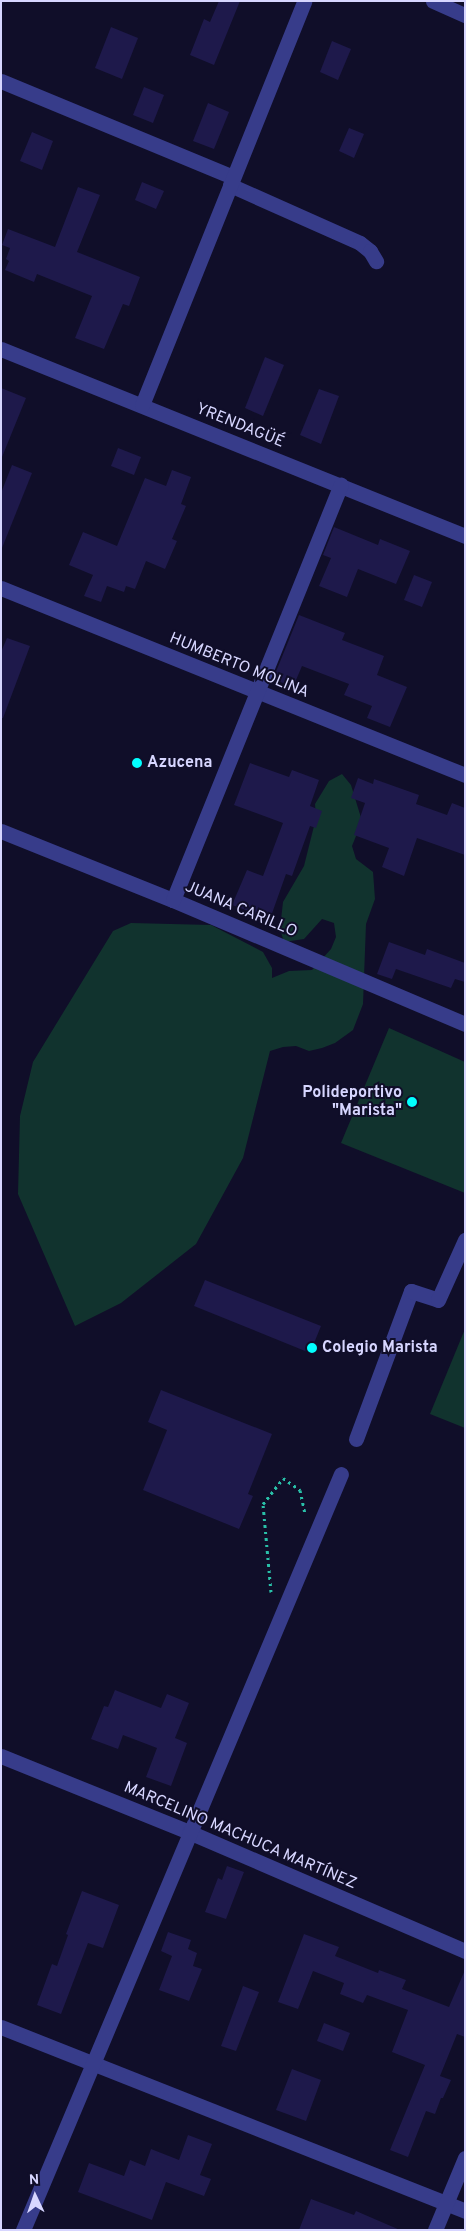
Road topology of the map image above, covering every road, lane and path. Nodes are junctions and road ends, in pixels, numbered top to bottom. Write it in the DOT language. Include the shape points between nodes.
graph roads {
  1 [pos="304,1"];
  2 [pos="433,1"];
  3 [pos="465,15"];
  4 [pos="1,81"];
  5 [pos="232,181"];
  6 [pos="376,260"];
  7 [pos="1,349"];
  8 [pos="142,405"];
  9 [pos="341,485"];
  10 [pos="465,536"];
  11 [pos="1,588"];
  12 [pos="257,692"];
  13 [pos="465,775"];
  14 [pos="1,832"];
  15 [pos="173,900"];
  16 [pos="465,1024"];
  17 [pos="465,1240"];
  18 [pos="356,1439"];
  19 [pos="341,1474"];
  20 [pos="306,1519"];
  21 [pos="271,1593"];
  22 [pos="1,1756"];
  23 [pos="189,1832"];
  24 [pos="465,1951"];
  25 [pos="1,2027"];
  26 [pos="92,2064"];
  27 [pos="465,2158"];
  28 [pos="446,2204"];
  29 [pos="465,2211"];
  30 [pos="23,2230"];
  31 [pos="435,2230"];
  1 -- 5 [label="street"];
  2 -- 3 [label="street"];
  4 -- 5 [label="street"];
  5 -- 6 [label="street" via="360,243"];
  5 -- 8 [label="street"];
  7 -- 8 [label="street, YRENDAGÜÉ"];
  8 -- 9 [label="street, YRENDAGÜÉ"];
  9 -- 10 [label="street, YRENDAGÜÉ"];
  9 -- 12 [label="street"];
  11 -- 12 [label="street, HUMBERTO MOLINA"];
  12 -- 13 [label="street, HUMBERTO MOLINA"];
  12 -- 15 [label="street"];
  14 -- 15 [label="street, JUANA CARILLO"];
  15 -- 16 [label="street, JUANA CARILLO"];
  17 -- 18 [label="street" via="438,1300 411,1291"];
  19 -- 23 [label="street"];
  20 -- 21 [label="path" via="300,1490 283,1478 263,1504"];
  22 -- 23 [label="street, MARCELINO MACHUCA MARTÍNEZ"];
  23 -- 24 [label="street, MARCELINO MACHUCA MARTÍNEZ"];
  23 -- 26 [label="street"];
  25 -- 26 [label="street"];
  26 -- 28 [label="street"];
  26 -- 30 [label="street"];
  27 -- 28 [label="street"];
  28 -- 29 [label="street"];
  28 -- 31 [label="street"];
}
